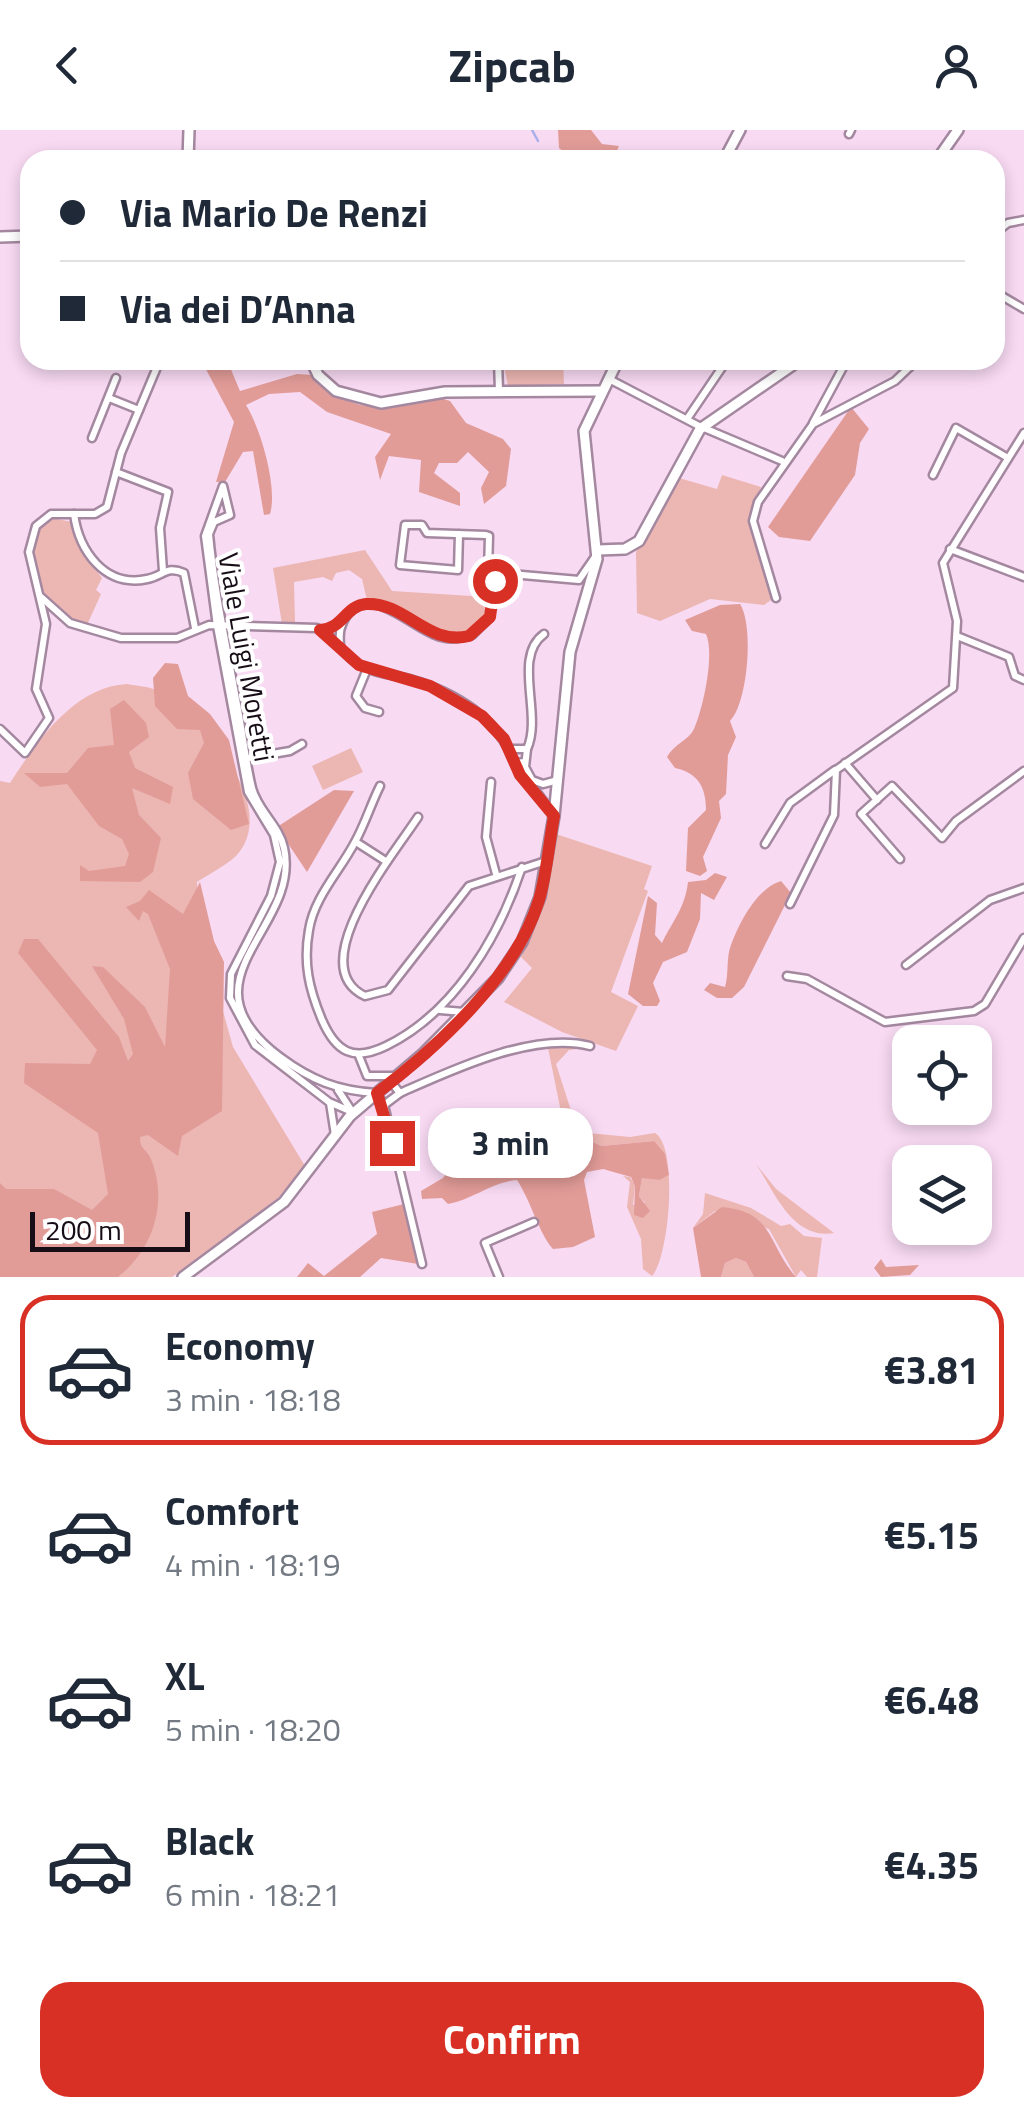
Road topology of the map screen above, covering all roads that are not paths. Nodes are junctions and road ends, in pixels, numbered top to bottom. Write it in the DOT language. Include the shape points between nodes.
graph roads {
  1 [pos="156,370"];
  2 [pos="319,370"];
  3 [pos="498,370"];
  4 [pos="613,370"];
  5 [pos="720,370"];
  6 [pos="785,370"];
  7 [pos="842,370"];
  8 [pos="907,370"];
  9 [pos="116,378"];
  10 [pos="605,384"];
  11 [pos="586,388"];
  12 [pos="499,391"];
  13 [pos="109,398"];
  14 [pos="594,404"];
  15 [pos="139,410"];
  16 [pos="687,420"];
  17 [pos="813,424"];
  18 [pos="702,427"];
  19 [pos="1024,433"];
  20 [pos="92,438"];
  21 [pos="1008,458"];
  22 [pos="783,461"];
  23 [pos="116,472"];
  24 [pos="933,475"];
  25 [pos="217,501"];
  26 [pos="229,504"];
  27 [pos="74,514"];
  28 [pos="217,516"];
  29 [pos="459,534"];
  30 [pos="950,549"];
  31 [pos="598,552"];
  32 [pos="163,571"];
  33 [pos="1024,577"];
  34 [pos="499,582"];
  35 [pos="40,596"];
  36 [pos="776,598"];
  37 [pos="341,624"];
  38 [pos="220,626"];
  39 [pos="194,628"];
  40 [pos="320,630"];
  41 [pos="544,634"];
  42 [pos="958,636"];
  43 [pos="340,646"];
  44 [pos="367,669"];
  45 [pos="1024,680"];
  46 [pos="379,712"];
  47 [pos="0,729"];
  48 [pos="302,744"];
  49 [pos="526,749"];
  50 [pos="510,750"];
  51 [pos="244,759"];
  52 [pos="525,762"];
  53 [pos="846,762"];
  54 [pos="515,764"];
  55 [pos="836,770"];
  56 [pos="1024,771"];
  57 [pos="560,779"];
  58 [pos="490,782"];
  59 [pos="542,784"];
  60 [pos="380,786"];
  61 [pos="537,793"];
  62 [pos="877,800"];
  63 [pos="554,816"];
  64 [pos="418,817"];
  65 [pos="356,842"];
  66 [pos="765,844"];
  67 [pos="900,859"];
  68 [pos="384,860"];
  69 [pos="546,861"];
  70 [pos="522,867"];
  71 [pos="496,874"];
  72 [pos="1024,888"];
  73 [pos="790,904"];
  74 [pos="1024,938"];
  75 [pos="906,965"];
  76 [pos="232,972"];
  77 [pos="787,976"];
  78 [pos="440,1010"];
  79 [pos="243,1012"];
  80 [pos="464,1012"];
  81 [pos="590,1046"];
  82 [pos="358,1056"];
  83 [pos="395,1079"];
  84 [pos="333,1086"];
  85 [pos="377,1093"];
  86 [pos="400,1093"];
  87 [pos="329,1102"];
  88 [pos="384,1105"];
  89 [pos="353,1113"];
  90 [pos="334,1138"];
  91 [pos="534,1222"];
  92 [pos="422,1264"];
  93 [pos="183,1277"];
  94 [pos="499,1277"];
  1 -- 15 [label="street"];
  2 -- 12 [label="main road" via="334,389 368,402"];
  3 -- 12 [label="street"];
  4 -- 10 [label="main road"];
  5 -- 16 [label="street"];
  6 -- 18 [label="main road"];
  7 -- 17 [label="street"];
  8 -- 17 [label="street"];
  9 -- 13 [label="street"];
  10 -- 11 [label="main road"];
  10 -- 14 [label="main road"];
  10 -- 16 [label="street"];
  11 -- 12 [label="main road"];
  11 -- 14 [label="main road"];
  13 -- 15 [label="street"];
  13 -- 20 [label="street"];
  14 -- 31 [label="main road" via="584,436"];
  15 -- 23 [label="street"];
  16 -- 18 [label="street"];
  17 -- 22 [label="street"];
  18 -- 22 [label="street"];
  18 -- 31 [label="main road" via="644,536 628,548"];
  19 -- 21 [label="street"];
  21 -- 24 [label="street" via="956,428"];
  21 -- 30 [label="street"];
  22 -- 36 [label="street" via="753,521"];
  23 -- 27 [label="street" via="104,510"];
  23 -- 32 [label="street" via="168,492 160,528"];
  25 -- 26 [label="street"];
  25 -- 26 [label="street" via="224,486"];
  25 -- 28 [label="street, Viale Luigi Moretti"];
  26 -- 28 [label="street, Viale Luigi Moretti" via="230,516"];
  27 -- 32 [label="street" via="80,541 106,572 141,580"];
  27 -- 35 [label="street" via="51,514 35,529 30,555"];
  28 -- 38 [label="street, Viale Luigi Moretti" via="208,534"];
  29 -- 29 [label="street" via="403,525 400,565 458,570"];
  29 -- 31 [label="street" via="489,536 488,572 579,580"];
  30 -- 33 [label="street"];
  30 -- 42 [label="street" via="943,567"];
  31 -- 57 [label="main road" via="570,652"];
  32 -- 39 [label="street" via="186,577"];
  34 -- 37 [label="street" via="492,584 488,621 469,636 439,637 370,604 353,609"];
  35 -- 39 [label="street" via="66,621 113,637 168,639"];
  35 -- 47 [label="street" via="46,628 36,689 50,718 25,753"];
  37 -- 40 [label="street"];
  37 -- 43 [label="street"];
  38 -- 39 [label="street"];
  38 -- 40 [label="street"];
  38 -- 51 [label="street, Viale Luigi Moretti"];
  40 -- 43 [label="street"];
  41 -- 49 [label="street" via="531,652 533,728"];
  42 -- 45 [label="street" via="1009,656"];
  42 -- 53 [label="street" via="951,692"];
  43 -- 44 [label="street"];
  44 -- 46 [label="street" via="356,696"];
  44 -- 50 [label="street" via="420,682 464,703"];
  48 -- 51 [label="street"];
  49 -- 50 [label="street"];
  49 -- 52 [label="street"];
  50 -- 54 [label="street"];
  51 -- 76 [label="street, Viale Luigi Moretti" via="249,795 275,838 280,865"];
  51 -- 79 [label="street, Viale Luigi Moretti" via="255,797 281,838 286,867 240,973"];
  52 -- 54 [label="street"];
  52 -- 59 [label="street" via="528,776"];
  53 -- 55 [label="street"];
  53 -- 62 [label="street"];
  54 -- 61 [label="street"];
  55 -- 66 [label="street" via="790,802"];
  55 -- 73 [label="street" via="834,814"];
  56 -- 62 [label="street" via="938,838 892,786"];
  57 -- 59 [label="street"];
  57 -- 63 [label="main road"];
  58 -- 71 [label="street" via="486,837"];
  59 -- 61 [label="street"];
  60 -- 65 [label="street"];
  61 -- 63 [label="street"];
  62 -- 67 [label="street" via="862,814"];
  63 -- 69 [label="main road"];
  64 -- 68 [label="street"];
  65 -- 68 [label="street"];
  65 -- 82 [label="street" via="313,914 306,969 332,1042"];
  68 -- 71 [label="street" via="341,958 351,987 368,997 388,990 465,889"];
  69 -- 70 [label="street"];
  69 -- 80 [label="main road" via="539,900 516,953"];
  70 -- 71 [label="street"];
  70 -- 78 [label="street" via="498,924"];
  72 -- 75 [label="street" via="990,900"];
  74 -- 77 [label="street" via="985,1004 968,1012 885,1022 807,979"];
  76 -- 79 [label="street" via="234,1004"];
  76 -- 87 [label="street" via="231,1001 246,1035"];
  78 -- 80 [label="street"];
  78 -- 82 [label="street" via="416,1030"];
  79 -- 84 [label="street" via="263,1044 311,1080"];
  80 -- 83 [label="main road"];
  81 -- 86 [label="street" via="530,1046"];
  82 -- 83 [label="street" via="367,1076"];
  83 -- 85 [label="main road"];
  83 -- 86 [label="street"];
  84 -- 85 [label="street"];
  84 -- 89 [label="street"];
  85 -- 88 [label="street"];
  85 -- 89 [label="main road"];
  86 -- 88 [label="street"];
  87 -- 89 [label="street"];
  87 -- 90 [label="street"];
  88 -- 92 [label="street"];
  89 -- 90 [label="main road"];
  90 -- 93 [label="main road" via="284,1202"];
  91 -- 94 [label="street" via="485,1242"];
}
